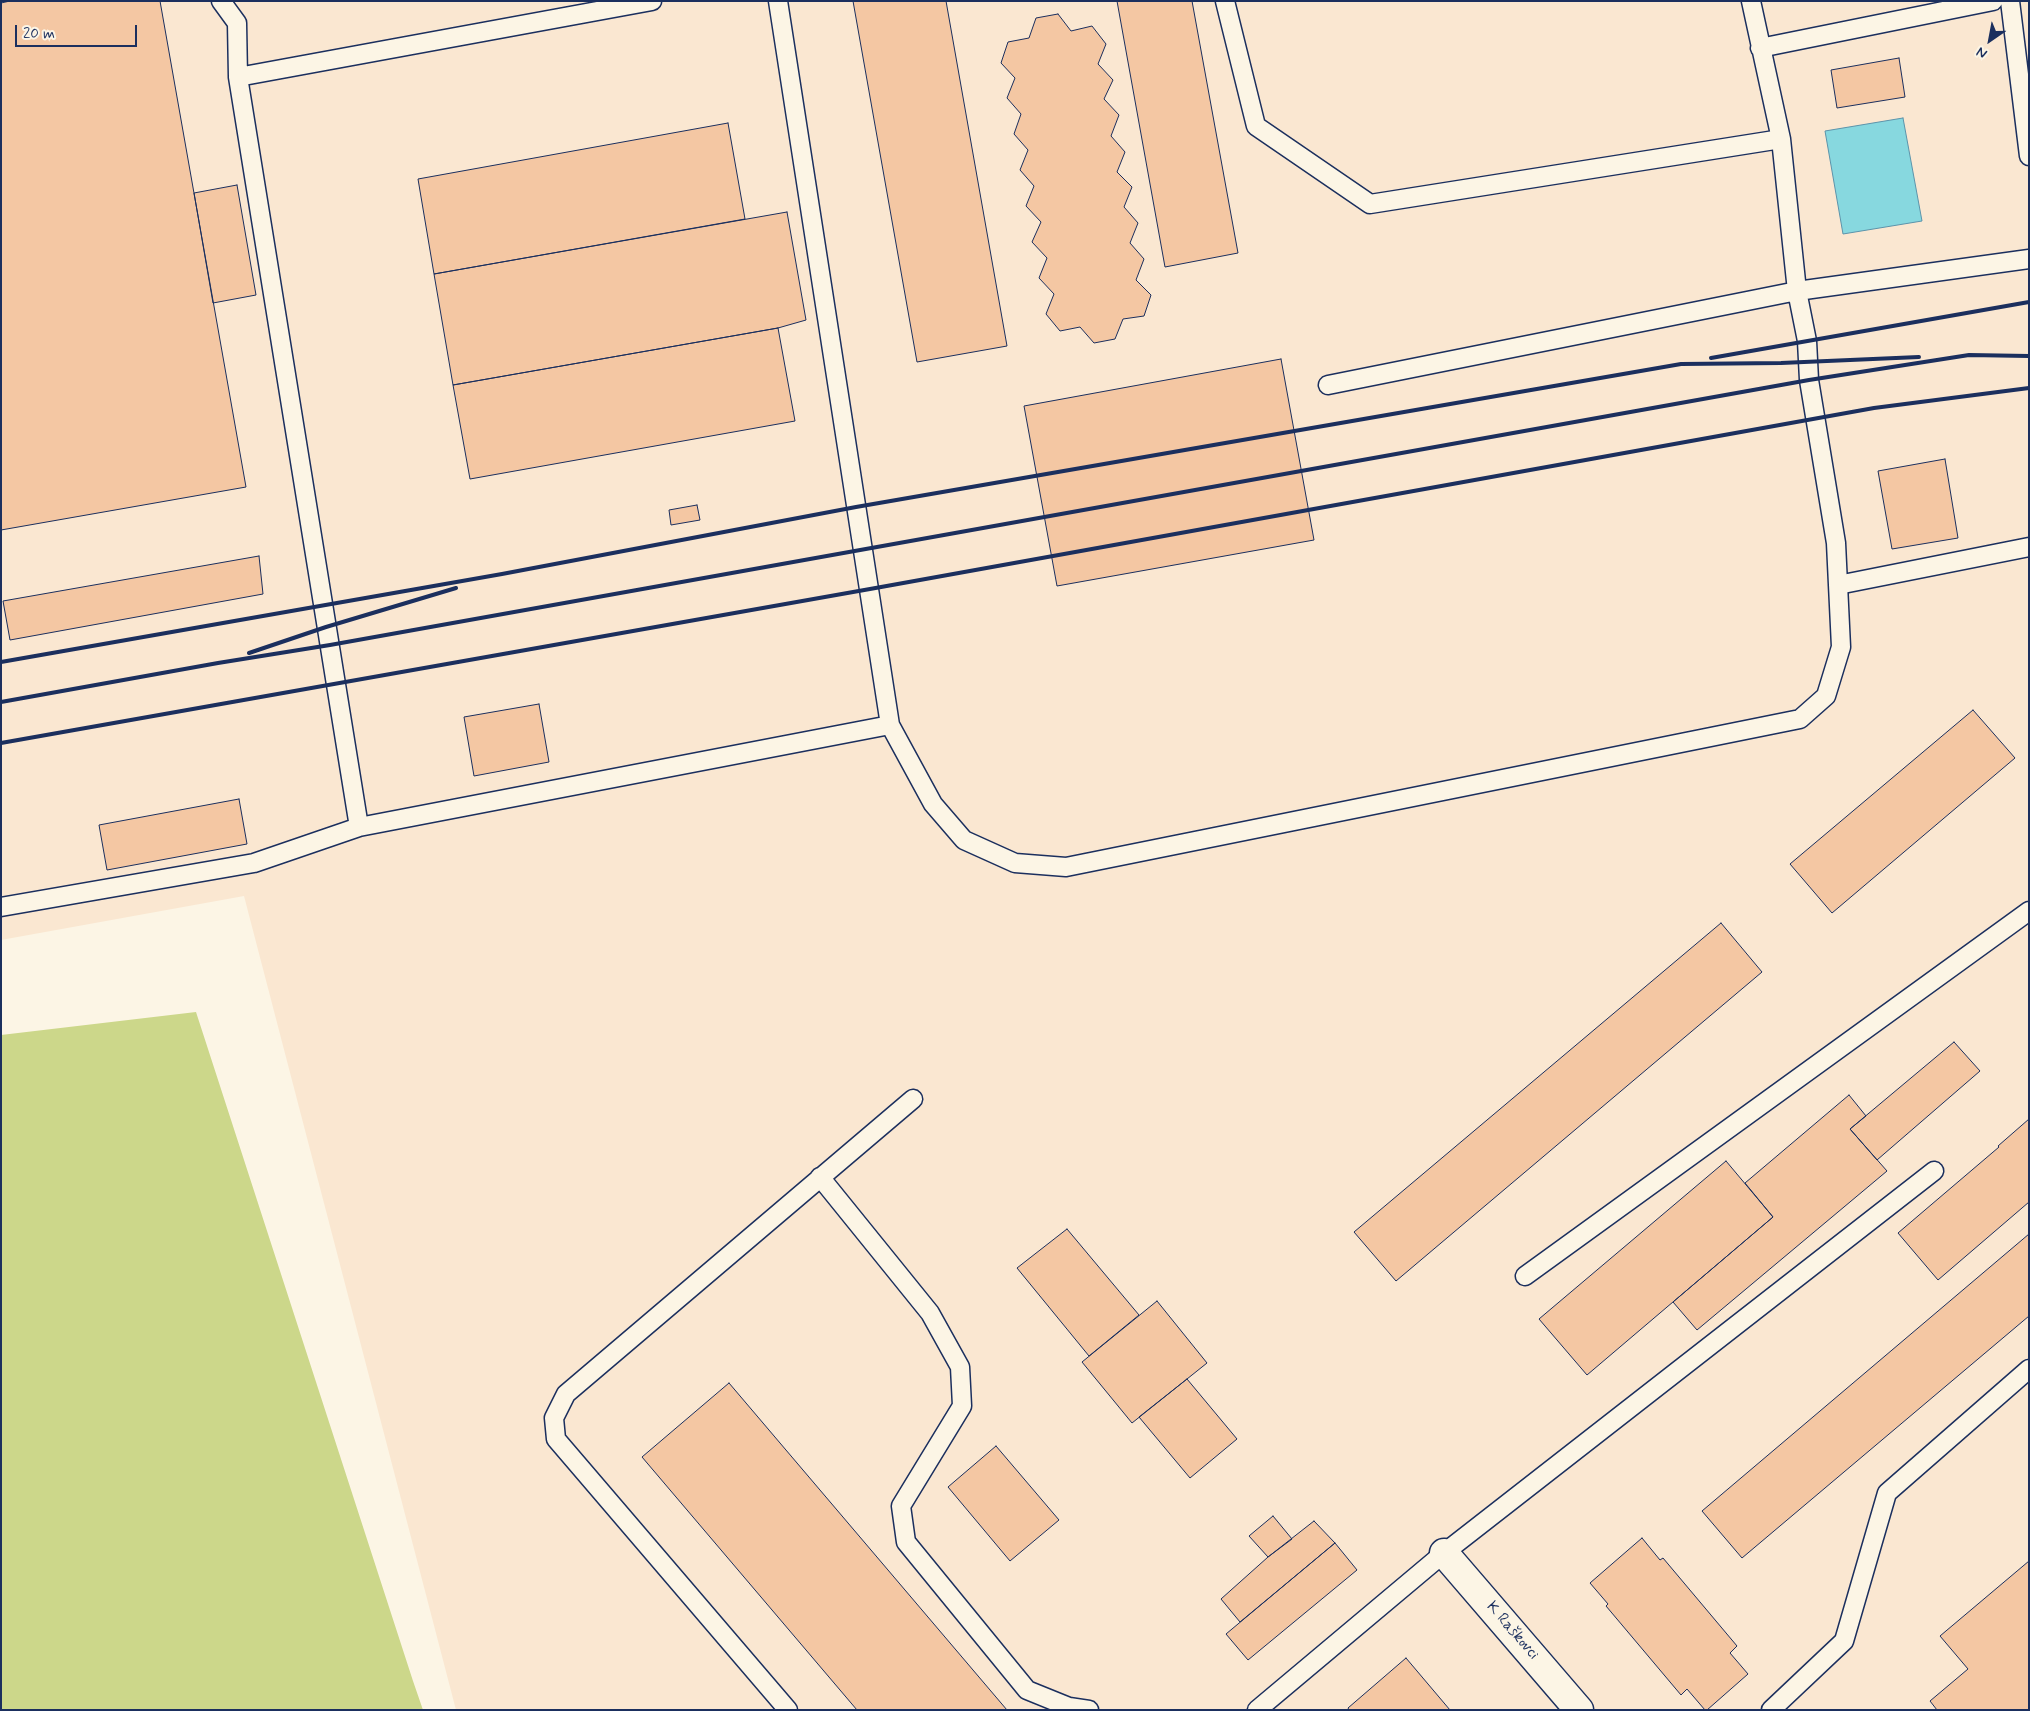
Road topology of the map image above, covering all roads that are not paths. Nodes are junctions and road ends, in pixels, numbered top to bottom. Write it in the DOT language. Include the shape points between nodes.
graph roads {
  1 [pos="221,1"];
  2 [pos="652,1"];
  3 [pos="778,1"];
  4 [pos="1225,1"];
  5 [pos="1751,1"];
  6 [pos="1993,1"];
  7 [pos="2010,1"];
  8 [pos="1760,48"];
  9 [pos="238,77"];
  10 [pos="1781,139"];
  11 [pos="2029,156"];
  12 [pos="2029,259"];
  13 [pos="1797,291"];
  14 [pos="1328,385"];
  15 [pos="2029,547"];
  16 [pos="1838,584"];
  17 [pos="890,724"];
  18 [pos="359,827"];
  19 [pos="1,907"];
  20 [pos="2029,910"];
  21 [pos="913,1099"];
  22 [pos="1934,1171"];
  23 [pos="820,1177"];
  24 [pos="1525,1276"];
  25 [pos="2029,1369"];
  26 [pos="1444,1553"];
  27 [pos="788,1710"];
  28 [pos="1089,1710"];
  29 [pos="1257,1710"];
  30 [pos="1579,1710"];
  31 [pos="1771,1710"];
  1 -- 9 [label="lane" via="237,23"];
  2 -- 9 [label="lane"];
  3 -- 17 [label="lane"];
  4 -- 10 [label="lane" via="1256,126 1370,204"];
  5 -- 8 [label="lane"];
  6 -- 8 [label="lane"];
  7 -- 11 [label="lane"];
  8 -- 10 [label="lane"];
  9 -- 18 [label="lane"];
  10 -- 13 [label="lane"];
  12 -- 13 [label="lane"];
  13 -- 14 [label="lane"];
  13 -- 16 [label="lane" via="1836,544"];
  15 -- 16 [label="lane"];
  16 -- 17 [label="lane" via="1841,647 1826,696 1800,719 1066,867 1015,863 964,840 933,804"];
  17 -- 18 [label="lane"];
  18 -- 19 [label="lane" via="254,863"];
  20 -- 24 [label="lane"];
  21 -- 23 [label="lane"];
  22 -- 26 [label="lane"];
  23 -- 27 [label="lane" via="566,1394 554,1418 556,1439"];
  23 -- 28 [label="lane" via="930,1312 960,1367 962,1406 901,1506 906,1542 1026,1690 1069,1707"];
  25 -- 31 [label="lane" via="1887,1493 1844,1641"];
  26 -- 29 [label="lane"];
  26 -- 30 [label="street, K Raškovci"];
}
